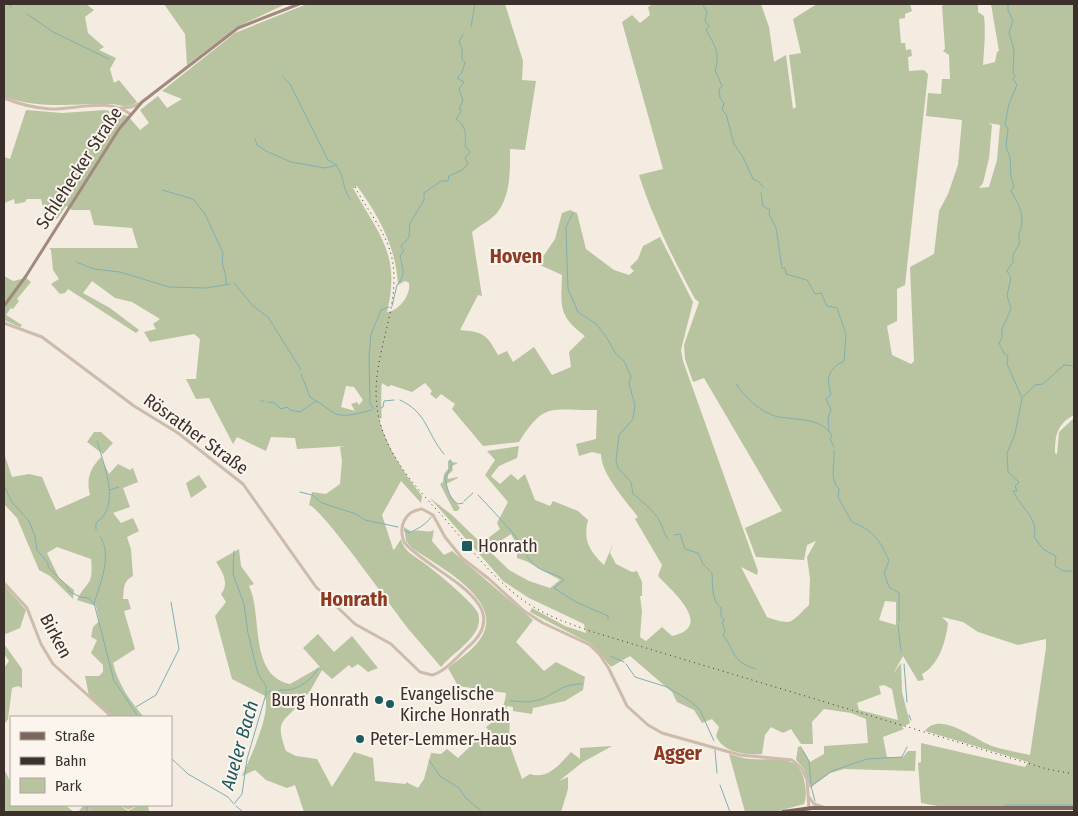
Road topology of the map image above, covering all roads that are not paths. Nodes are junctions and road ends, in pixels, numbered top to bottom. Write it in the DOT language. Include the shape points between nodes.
graph roads {
  1 [pos="299,4"];
  2 [pos="4,98"];
  3 [pos="142,102"];
  4 [pos="118,108"];
  5 [pos="130,114"];
  6 [pos="4,306"];
  7 [pos="4,323"];
  8 [pos="4,583"];
  9 [pos="111,716"];
  10 [pos="809,797"];
  11 [pos="808,808"];
  12 [pos="826,808"];
  13 [pos="1074,808"];
  14 [pos="783,812"];
  1 -- 3 [label="main road, Schlehecker Straße" via="238,28"];
  2 -- 4 [label="street" via="27,106 51,109"];
  3 -- 4 [label="street" via="131,108"];
  3 -- 5 [label="main road, Schlehecker Straße"];
  4 -- 5 [label="street"];
  5 -- 6 [label="main road, Schlehecker Straße"];
  7 -- 10 [label="street, Rösrather Straße" via="42,337 134,406 178,433 243,484 316,586 355,624 391,644 420,672 432,675 444,669 474,642 482,631 484,616 471,595 404,542 402,528 409,514 422,509 434,515 444,537 472,566 533,617 590,645 605,662 627,706 648,725 662,733 740,755 792,760 805,774"];
  8 -- 9 [label="street, Birken" via="27,608 53,664"];
  10 -- 11 [label="street"];
  10 -- 12 [label="street" via="814,804"];
  11 -- 12 [label="main road"];
  11 -- 14 [label="main road"];
  12 -- 13 [label="main road"];
}
